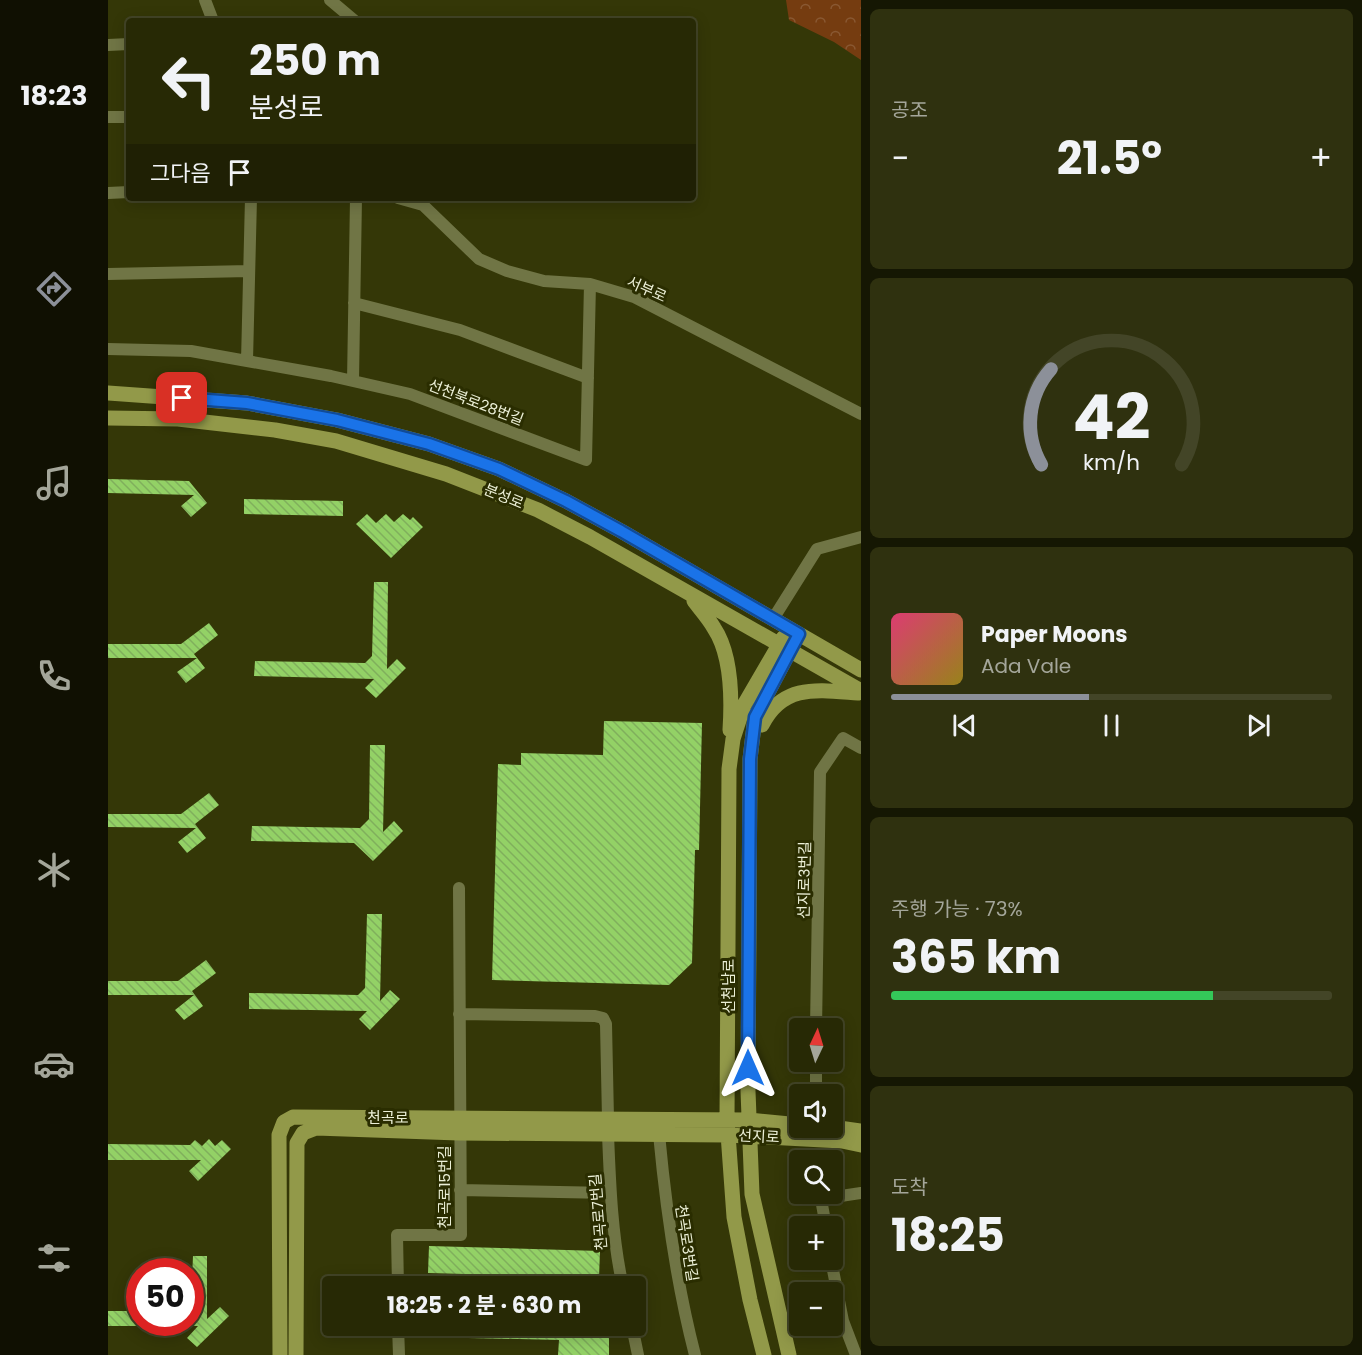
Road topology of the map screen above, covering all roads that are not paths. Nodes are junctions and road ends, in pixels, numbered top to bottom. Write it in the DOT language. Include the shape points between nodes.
graph roads {
  1 [pos="205,0"];
  2 [pos="330,0"];
  3 [pos="212,18"];
  4 [pos="351,18"];
  5 [pos="126,44"];
  6 [pos="108,45"];
  7 [pos="108,117"];
  8 [pos="126,117"];
  9 [pos="126,192"];
  10 [pos="108,193"];
  11 [pos="251,201"];
  12 [pos="356,201"];
  13 [pos="425,201"];
  14 [pos="249,272"];
  15 [pos="108,274"];
  16 [pos="590,284"];
  17 [pos="354,303"];
  18 [pos="108,348"];
  19 [pos="247,361"];
  20 [pos="588,378"];
  21 [pos="353,381"];
  22 [pos="108,393"];
  23 [pos="861,414"];
  24 [pos="108,418"];
  25 [pos="861,537"];
  26 [pos="689,594"];
  27 [pos="772,619"];
  28 [pos="794,631"];
  29 [pos="784,648"];
  30 [pos="861,670"];
  31 [pos="861,692"];
  32 [pos="752,746"];
  33 [pos="861,748"];
  34 [pos="729,769"];
  35 [pos="459,888"];
  36 [pos="459,1014"];
  37 [pos="816,1018"];
  38 [pos="459,1125"];
  39 [pos="789,1126"];
  40 [pos="608,1127"];
  41 [pos="728,1128"];
  42 [pos="750,1128"];
  43 [pos="843,1129"];
  44 [pos="861,1131"];
  45 [pos="659,1134"];
  46 [pos="861,1145"];
  47 [pos="460,1190"];
  48 [pos="610,1193"];
  49 [pos="861,1193"];
  50 [pos="824,1216"];
  51 [pos="833,1270"];
  52 [pos="398,1276"];
  53 [pos="621,1276"];
  54 [pos="398,1336"];
  55 [pos="634,1336"];
  56 [pos="280,1355"];
  57 [pos="296,1355"];
  58 [pos="399,1355"];
  59 [pos="639,1355"];
  60 [pos="695,1355"];
  61 [pos="764,1355"];
  62 [pos="789,1355"];
  63 [pos="856,1355"];
  1 -- 3 [label="street"];
  2 -- 4 [label="street"];
  5 -- 6 [label="street"];
  7 -- 8 [label="street"];
  9 -- 10 [label="street"];
  11 -- 14 [label="street"];
  12 -- 17 [label="street"];
  13 -- 16 [label="street, 서부로" via="479,259 544,281"];
  14 -- 15 [label="street"];
  14 -- 19 [label="street"];
  16 -- 20 [label="street"];
  16 -- 23 [label="street, 서부로" via="634,297"];
  17 -- 20 [label="street" via="460,330"];
  17 -- 21 [label="street"];
  18 -- 19 [label="street, 선천북로28번길" via="191,351"];
  19 -- 21 [label="street, 선천북로28번길"];
  20 -- 21 [label="street, 선천북로28번길" via="586,460 410,394"];
  22 -- 27 [label="main road, 분성로" via="247,403 337,420 429,444 499,469 566,501"];
  24 -- 26 [label="main road, 분성로" via="178,418 275,430 392,456 538,510"];
  25 -- 27 [label="street" via="817,549"];
  26 -- 29 [label="main road, 분성로"];
  26 -- 34 [label="main road" via="716,630 725,655 732,694"];
  27 -- 28 [label="main road, 분성로"];
  28 -- 29 [label="main road, 선천남로"];
  28 -- 30 [label="main road, 분성로"];
  29 -- 31 [label="main road, 분성로"];
  29 -- 32 [label="main road, 선천남로" via="755,717"];
  29 -- 34 [label="main road, 선천남로" via="744,705"];
  31 -- 32 [label="main road" via="803,691 783,699 770,710"];
  32 -- 42 [label="main road, 선천남로"];
  33 -- 37 [label="street, 선지로3번길" via="843,738 820,772"];
  34 -- 41 [label="main road, 선천남로"];
  35 -- 36 [label="street, 천곡로15번길"];
  36 -- 38 [label="street, 천곡로15번길"];
  36 -- 40 [label="street, 천곡로7번길" via="603,1018"];
  38 -- 40 [label="main road, 천곡로"];
  38 -- 47 [label="street, 천곡로15번길"];
  38 -- 56 [label="main road, 천곡로" via="293,1117 284,1122 279,1135"];
  38 -- 57 [label="main road, 천곡로" via="316,1128 303,1133 297,1143"];
  39 -- 42 [label="main road, 선지로"];
  40 -- 41 [label="main road, 천곡로"];
  40 -- 45 [label="main road, 천곡로"];
  40 -- 48 [label="street, 천곡로7번길"];
  41 -- 42 [label="main road, 선지로"];
  41 -- 45 [label="main road, 천곡로"];
  41 -- 61 [label="main road, 선천남로" via="734,1217"];
  42 -- 46 [label="main road, 선지로"];
  42 -- 62 [label="main road, 선천남로" via="752,1194"];
  43 -- 44 [label="main road"];
  45 -- 60 [label="street, 천곡로3번길" via="667,1217"];
  47 -- 48 [label="street"];
  47 -- 52 [label="street, 천곡로15번길" via="461,1235 397,1235"];
  48 -- 53 [label="street, 천곡로7번길"];
  49 -- 50 [label="street" via="821,1199"];
  51 -- 63 [label="street" via="843,1321"];
  54 -- 58 [label="street"];
  55 -- 59 [label="street"];
}
